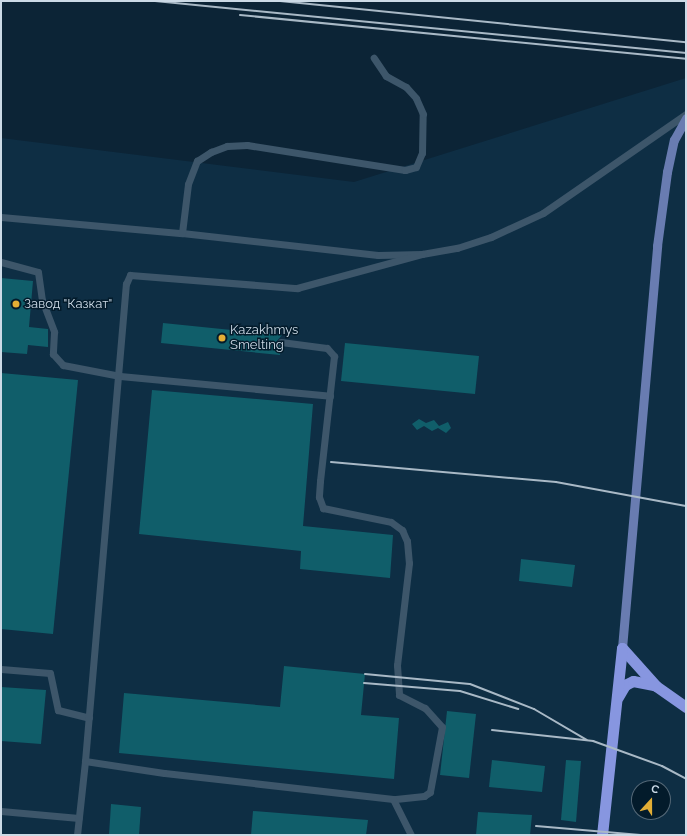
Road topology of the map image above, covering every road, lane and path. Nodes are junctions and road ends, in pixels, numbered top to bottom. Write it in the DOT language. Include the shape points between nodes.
graph roads {
  1 [pos="374,58"];
  2 [pos="686,114"];
  3 [pos="686,118"];
  4 [pos="1,217"];
  5 [pos="182,233"];
  6 [pos="422,254"];
  7 [pos="1,262"];
  8 [pos="281,342"];
  9 [pos="120,376"];
  10 [pos="330,396"];
  11 [pos="622,648"];
  12 [pos="1,669"];
  13 [pos="656,686"];
  14 [pos="616,701"];
  15 [pos="686,708"];
  16 [pos="89,718"];
  17 [pos="85,761"];
  18 [pos="393,799"];
  19 [pos="1,811"];
  20 [pos="79,818"];
  21 [pos="77,835"];
  22 [pos="411,835"];
  23 [pos="602,835"];
  1 -- 5 [label="street" via="386,76 406,87 416,98 423,114 422,153 416,167 405,170 247,145 227,146 197,161 188,184"];
  2 -- 6 [label="street" via="543,213 491,237 457,248"];
  3 -- 11 [label="main road" via="674,140 666,172 657,246"];
  4 -- 5 [label="street"];
  5 -- 6 [label="street" via="378,255"];
  6 -- 9 [label="street" via="296,288 130,275 126,284"];
  7 -- 9 [label="street" via="38,272 42,300 54,332 53,354 64,365"];
  8 -- 10 [label="street" via="327,348 334,356"];
  9 -- 10 [label="street"];
  9 -- 16 [label="street"];
  10 -- 18 [label="street" via="319,497 323,508 391,522 402,530 407,542 409,563 397,665 399,695 425,708 442,727 430,792 424,796"];
  11 -- 13 [label="highway"];
  11 -- 14 [label="highway"];
  12 -- 16 [label="street" via="50,673 58,710"];
  13 -- 14 [label="highway" via="634,681 620,690"];
  13 -- 15 [label="highway"];
  14 -- 23 [label="highway"];
  16 -- 17 [label="street"];
  17 -- 18 [label="street" via="164,773"];
  17 -- 20 [label="street"];
  18 -- 22 [label="street"];
  19 -- 20 [label="street"];
  20 -- 21 [label="street"];
}
